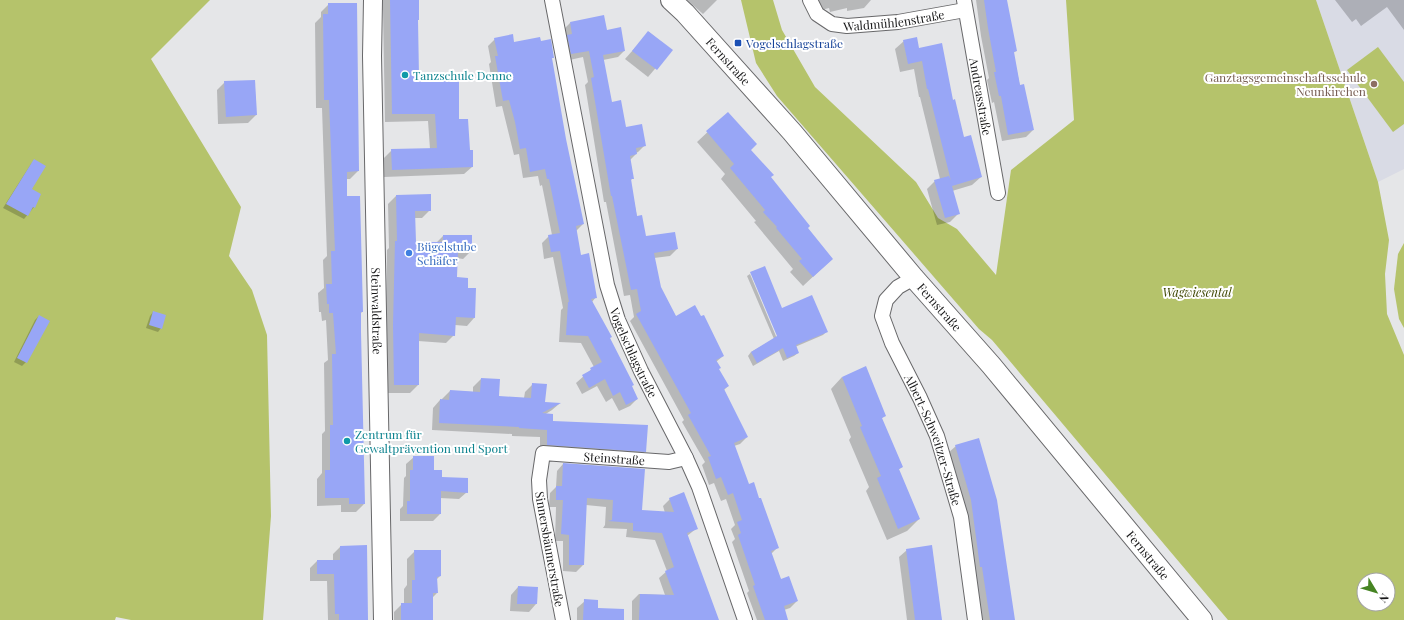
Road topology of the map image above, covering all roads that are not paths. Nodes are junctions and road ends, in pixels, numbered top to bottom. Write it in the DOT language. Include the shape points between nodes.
graph roads {
  1 [pos="373,0"];
  2 [pos="552,0"];
  3 [pos="671,0"];
  4 [pos="810,0"];
  5 [pos="964,5"];
  6 [pos="998,192"];
  7 [pos="914,278"];
  8 [pos="543,453"];
  9 [pos="686,458"];
  10 [pos="383,620"];
  11 [pos="563,620"];
  12 [pos="746,620"];
  13 [pos="975,620"];
  14 [pos="1202,620"];
  1 -- 10 [label="street, Steinwaldstraße"];
  2 -- 9 [label="street, Vogelschlagstraße" via="607,284 618,320 641,371"];
  3 -- 7 [label="main road, Fernstraße" via="792,132"];
  4 -- 5 [label="street, Waldmühlenstraße" via="817,14 832,24 847,26 898,22"];
  5 -- 6 [label="street, Andreasstraße"];
  7 -- 13 [label="street, Albert-Schweitzer-Straße" via="898,288 886,300 882,316 892,343 937,436 961,517"];
  7 -- 14 [label="main road, Fernstraße" via="991,365"];
  8 -- 9 [label="street, Steinstraße" via="669,462"];
  8 -- 11 [label="street, Sinnersbäumerstraße" via="539,480 540,499"];
  9 -- 12 [label="street, Vogelschlagstraße" via="699,487"];
}
